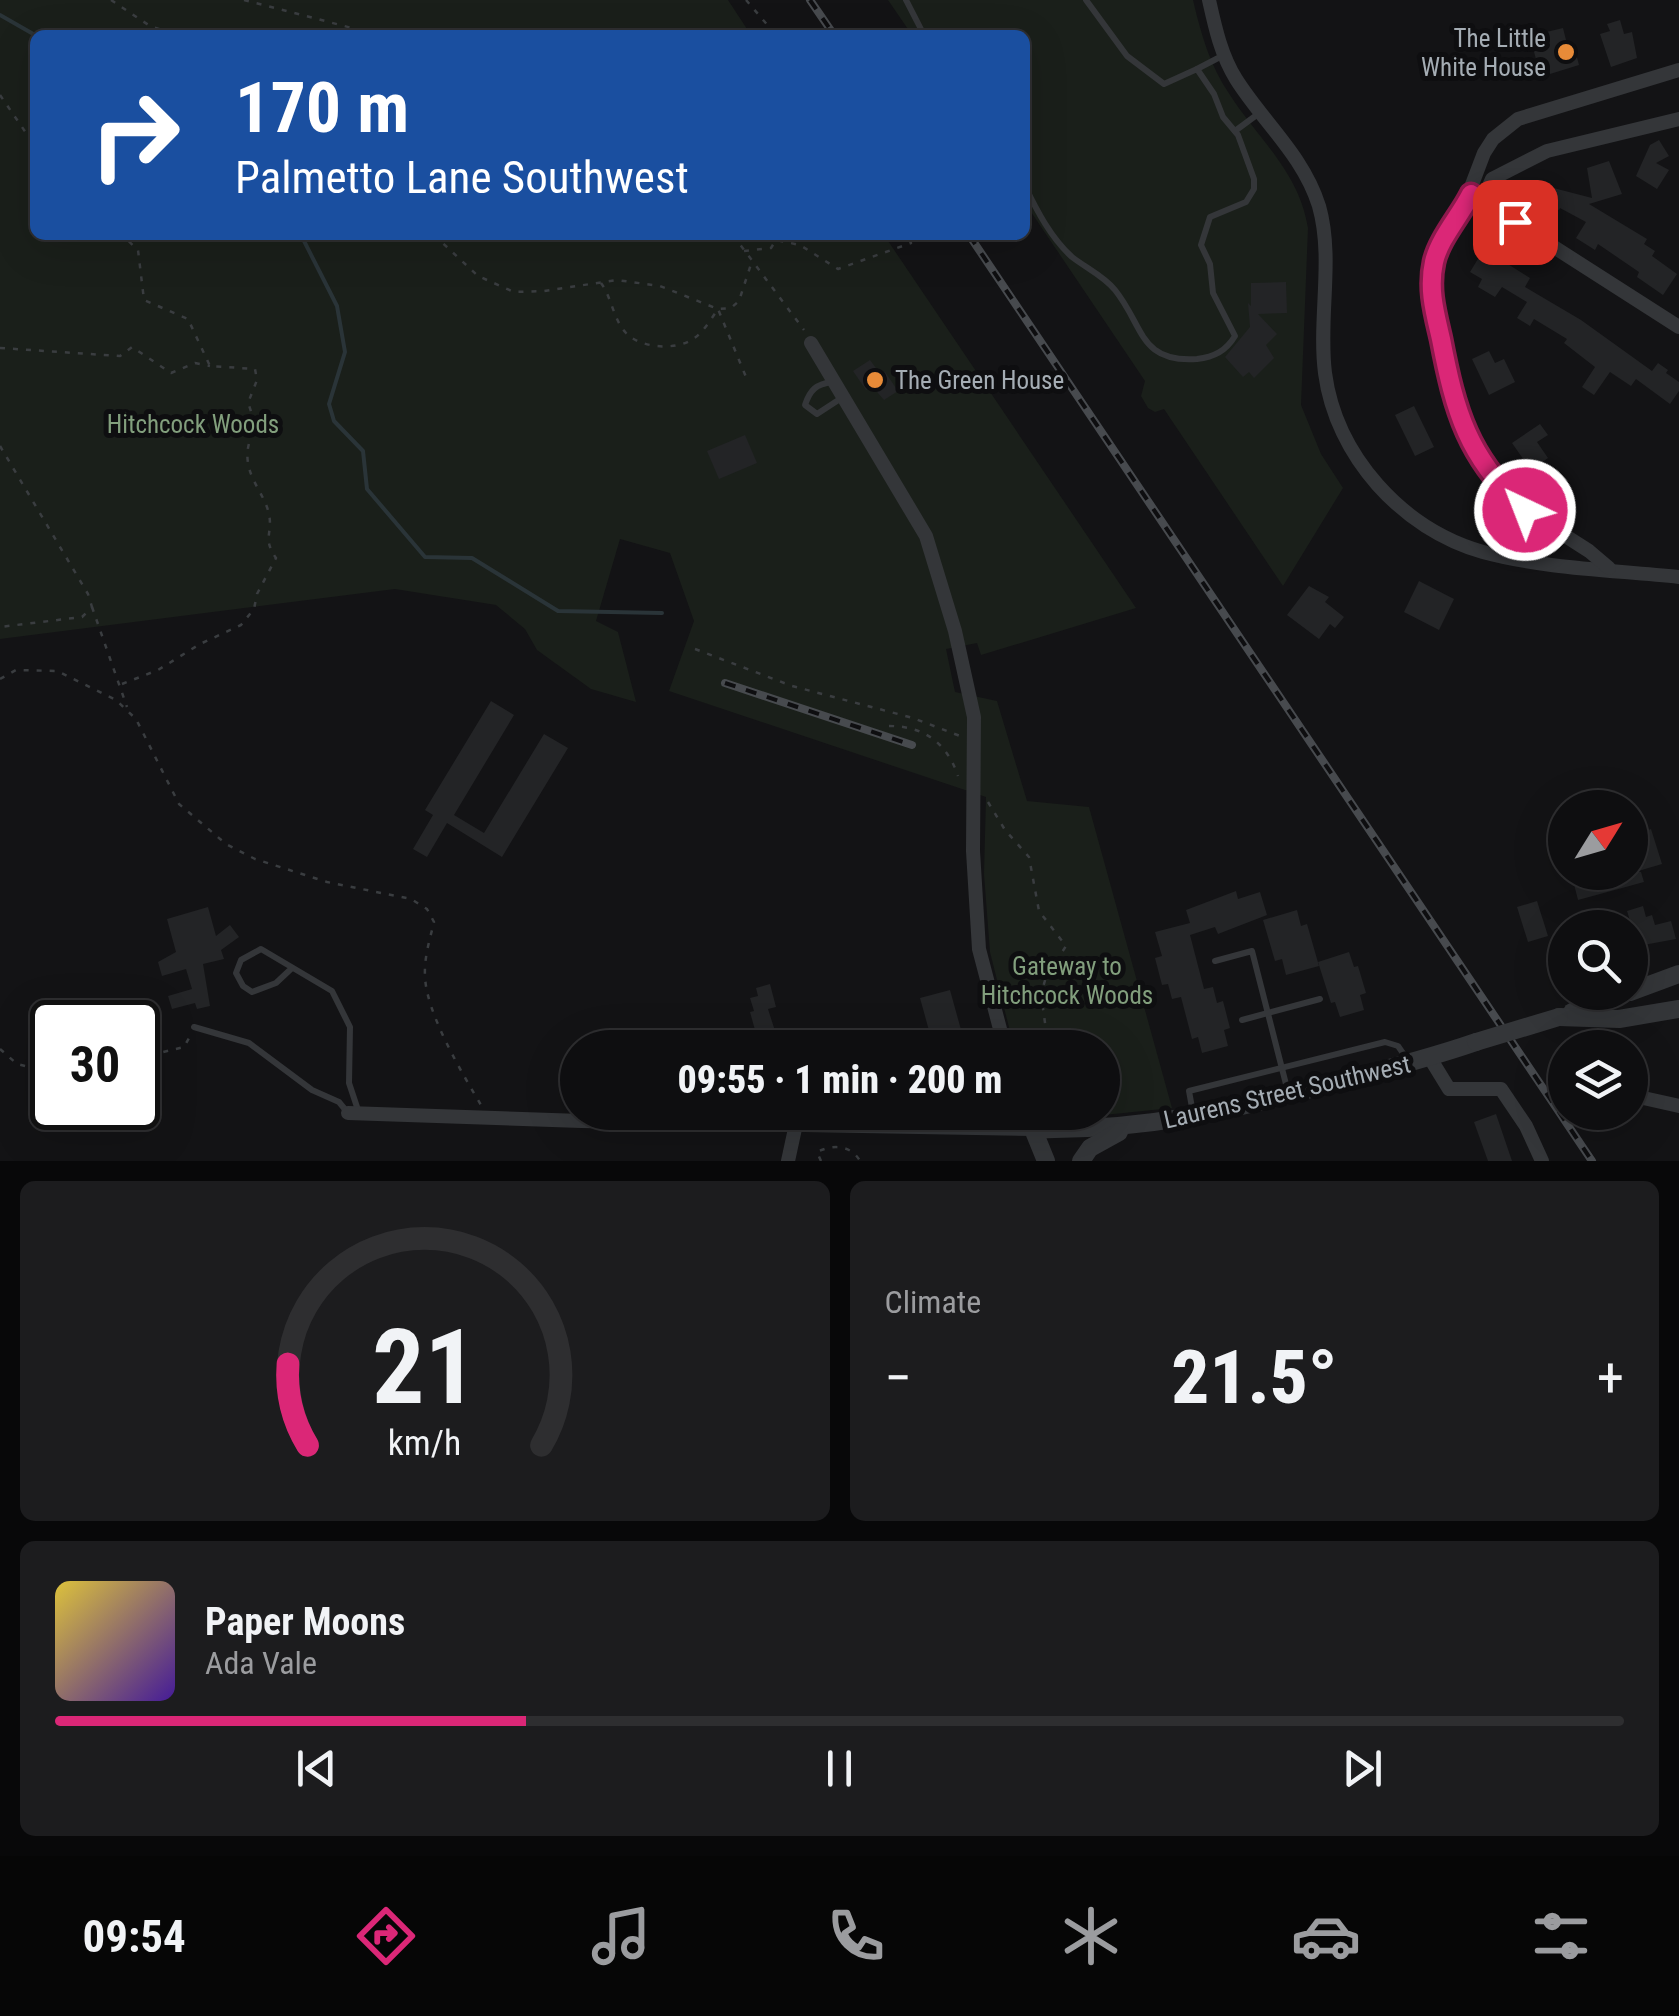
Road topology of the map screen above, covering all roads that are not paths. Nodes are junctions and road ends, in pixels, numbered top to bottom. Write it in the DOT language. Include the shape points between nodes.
graph roads {
  1 [pos="906,0"];
  2 [pos="1086,0"];
  3 [pos="1209,0"];
  4 [pos="921,30"];
  5 [pos="1224,56"];
  6 [pos="1196,69"];
  7 [pos="1679,70"];
  8 [pos="1262,112"];
  9 [pos="1679,120"];
  10 [pos="1235,131"];
  11 [pos="1030,194"];
  12 [pos="1471,194"];
  13 [pos="1515,222"];
  14 [pos="1679,328"];
  15 [pos="811,343"];
  16 [pos="833,382"];
  17 [pos="843,396"];
  18 [pos="1610,569"];
  19 [pos="1679,577"];
  20 [pos="1215,961"];
  21 [pos="292,968"];
  22 [pos="1679,974"];
  23 [pos="1648,985"];
  24 [pos="1320,999"];
  25 [pos="1579,1010"];
  26 [pos="1679,1010"];
  27 [pos="1268,1013"];
  28 [pos="1559,1017"];
  29 [pos="1242,1020"];
  30 [pos="194,1027"];
  31 [pos="999,1030"];
  32 [pos="1430,1058"];
  33 [pos="1410,1063"];
  34 [pos="1282,1069"];
  35 [pos="1289,1095"];
  36 [pos="1648,1099"];
  37 [pos="1679,1106"];
  38 [pos="354,1114"];
  39 [pos="1194,1117"];
  40 [pos="560,1119"];
  41 [pos="1120,1128"];
  42 [pos="1128,1128"];
  43 [pos="795,1130"];
  44 [pos="1034,1130"];
  45 [pos="1073,1130"];
  46 [pos="788,1161"];
  47 [pos="1046,1161"];
  48 [pos="1072,1161"];
  49 [pos="1080,1161"];
  50 [pos="1542,1161"];
  1 -- 4 [label="lane"];
  2 -- 6 [label="lane" via="1127,56 1164,84"];
  3 -- 5 [label="street"];
  5 -- 6 [label="lane"];
  5 -- 8 [label="street"];
  6 -- 10 [label="lane"];
  7 -- 12 [label="street" via="1518,119 1484,152"];
  8 -- 10 [label="lane"];
  8 -- 18 [label="street" via="1309,181 1321,214 1325,371 1334,412 1358,460 1415,518 1478,550 1533,563"];
  9 -- 13 [label="street" via="1547,151 1492,179 1494,203"];
  10 -- 11 [label="lane" via="1254,189 1246,202 1210,217 1201,238 1212,293 1235,336 1213,357 1170,359 1148,345 1116,291 1061,246"];
  12 -- 13 [label="street"];
  12 -- 18 [label="street" via="1434,258 1430,285 1456,411 1472,448 1509,496"];
  13 -- 14 [label="street"];
  15 -- 16 [label="street"];
  16 -- 17 [label="street"];
  16 -- 17 [label="lane" via="819,384 805,405 817,414"];
  17 -- 31 [label="street" via="926,536 955,631 974,717 974,902"];
  18 -- 19 [label="street"];
  20 -- 27 [label="lane" via="1252,951"];
  21 -- 21 [label="lane" via="260,949 241,960 236,974 252,992"];
  21 -- 38 [label="lane" via="332,990 344,1012"];
  22 -- 23 [label="street, Laurens Street Southwest"];
  24 -- 27 [label="lane"];
  25 -- 28 [label="street, Laurens Street Southwest"];
  26 -- 28 [label="street, Laurens Street Southwest" via="1619,1019"];
  27 -- 29 [label="lane"];
  27 -- 34 [label="lane"];
  28 -- 32 [label="street, Laurens Street Southwest, bridge"];
  30 -- 38 [label="lane" via="249,1044"];
  32 -- 33 [label="street, Laurens Street Southwest"];
  32 -- 50 [label="street" via="1449,1090 1501,1089"];
  33 -- 34 [label="lane" via="1398,1046 1385,1042"];
  33 -- 35 [label="street, Laurens Street Southwest"];
  34 -- 35 [label="lane"];
  34 -- 39 [label="lane" via="1189,1090"];
  35 -- 39 [label="street, Laurens Street Southwest"];
  36 -- 37 [label="street"];
  38 -- 40 [label="street, Laurens Street Southwest"];
  39 -- 42 [label="street, Laurens Street Southwest"];
  41 -- 42 [label="street, Laurens Street Southwest"];
  42 -- 49 [label="street" via="1101,1140"];
  43 -- 46 [label="street"];
  44 -- 47 [label="street"];
  45 -- 48 [label="street"];
}
